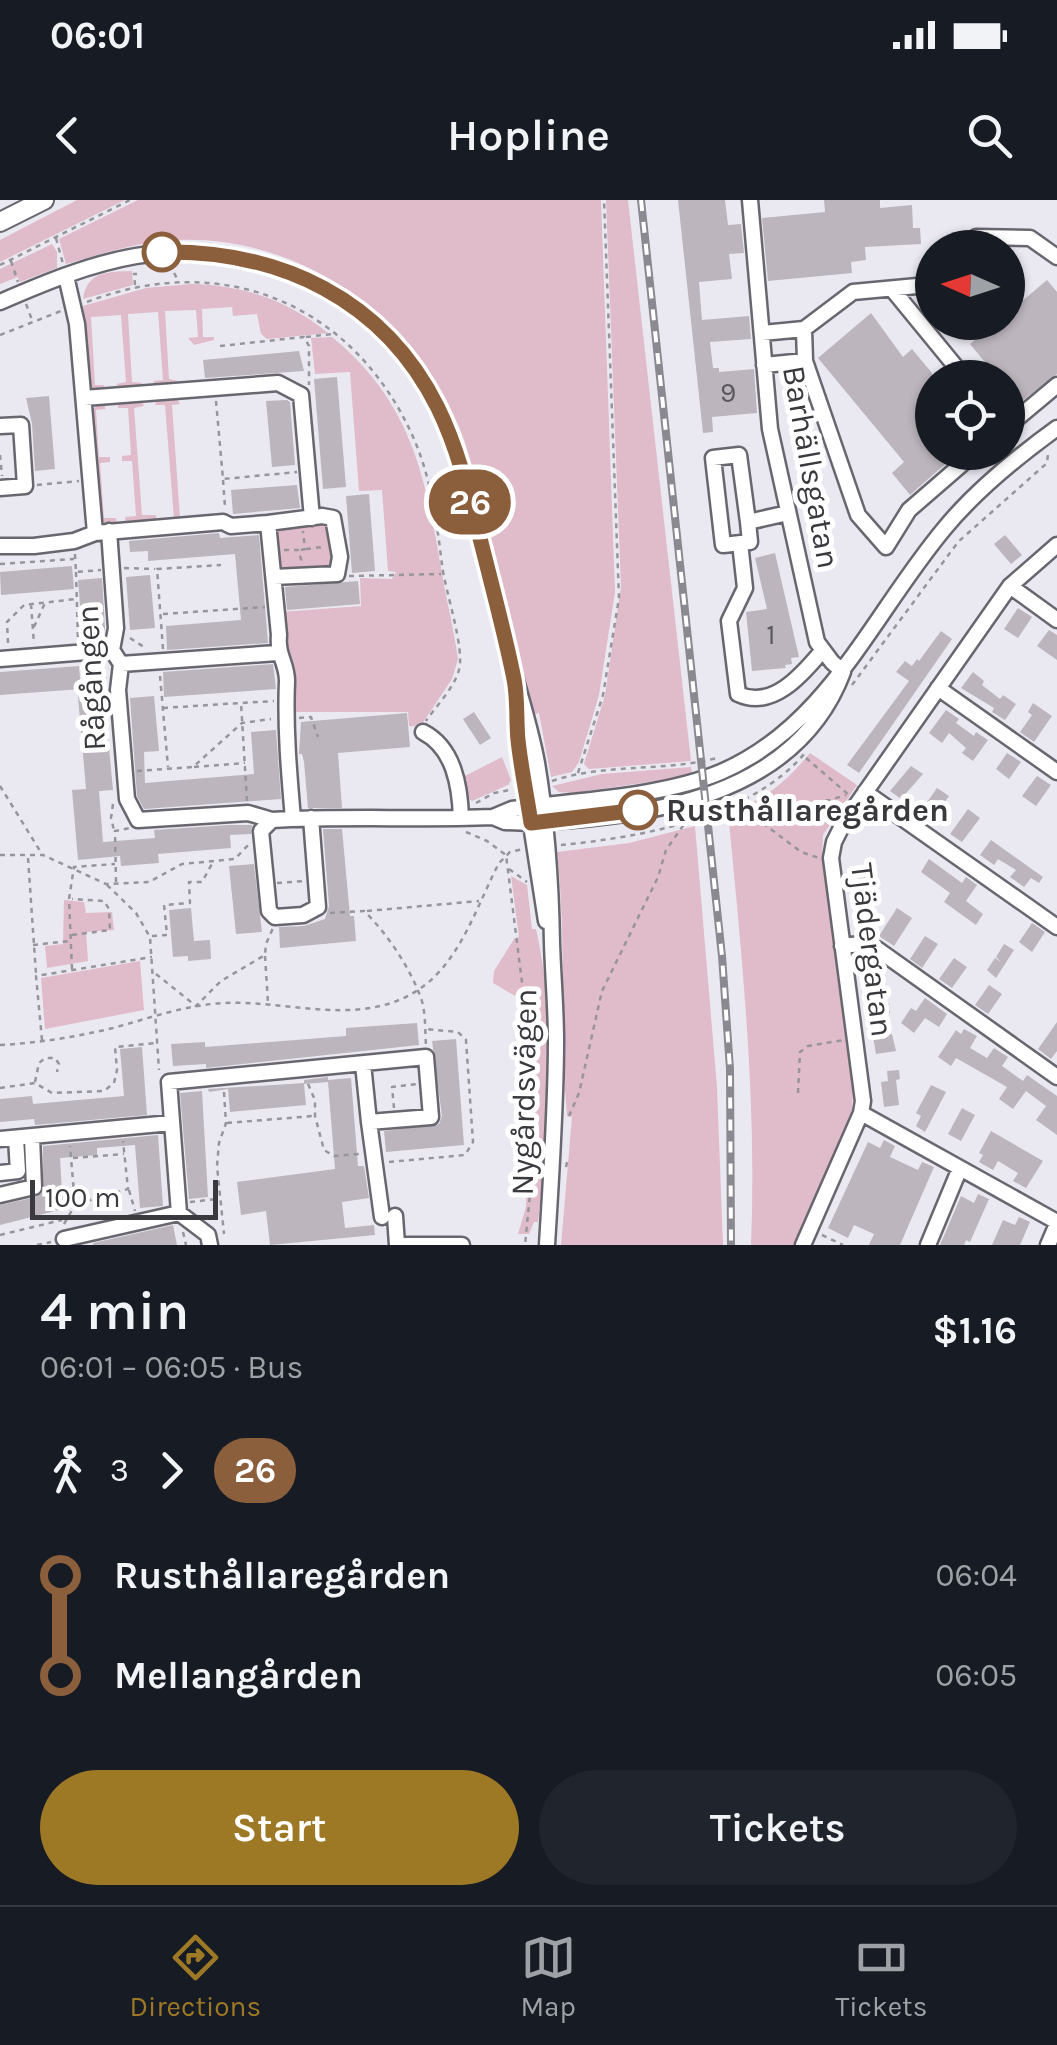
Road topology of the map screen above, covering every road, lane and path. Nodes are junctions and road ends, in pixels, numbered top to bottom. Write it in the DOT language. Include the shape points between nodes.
graph roads {
  1 [pos="44,200"];
  2 [pos="130,200"];
  3 [pos="604,200"];
  4 [pos="750,200"];
  5 [pos="0,222"];
  6 [pos="56,237"];
  7 [pos="1025,238"];
  8 [pos="1057,256"];
  9 [pos="10,260"];
  10 [pos="0,265"];
  11 [pos="174,273"];
  12 [pos="136,274"];
  13 [pos="66,276"];
  14 [pos="17,280"];
  15 [pos="178,282"];
  16 [pos="915,286"];
  17 [pos="135,288"];
  18 [pos="892,288"];
  19 [pos="0,302"];
  20 [pos="804,329"];
  21 [pos="762,333"];
  22 [pos="333,334"];
  23 [pos="304,338"];
  24 [pos="220,346"];
  25 [pos="950,360"];
  26 [pos="805,361"];
  27 [pos="764,366"];
  28 [pos="1057,384"];
  29 [pos="214,389"];
  30 [pos="302,395"];
  31 [pos="84,398"];
  32 [pos="1025,411"];
  33 [pos="0,426"];
  34 [pos="1052,440"];
  35 [pos="0,455"];
  36 [pos="955,470"];
  37 [pos="308,472"];
  38 [pos="223,479"];
  39 [pos="91,481"];
  40 [pos="26,486"];
  41 [pos="2,487"];
  42 [pos="788,513"];
  43 [pos="307,519"];
  44 [pos="223,522"];
  45 [pos="748,522"];
  46 [pos="268,523"];
  47 [pos="102,532"];
  48 [pos="740,543"];
  49 [pos="1057,545"];
  50 [pos="0,546"];
  51 [pos="304,549"];
  52 [pos="298,550"];
  53 [pos="272,551"];
  54 [pos="339,551"];
  55 [pos="75,559"];
  56 [pos="0,564"];
  57 [pos="221,565"];
  58 [pos="76,572"];
  59 [pos="339,572"];
  60 [pos="444,574"];
  61 [pos="274,576"];
  62 [pos="304,576"];
  63 [pos="1010,586"];
  64 [pos="77,599"];
  65 [pos="46,601"];
  66 [pos="904,602"];
  67 [pos="31,604"];
  68 [pos="276,606"];
  69 [pos="160,614"];
  70 [pos="1057,620"];
  71 [pos="33,628"];
  72 [pos="116,628"];
  73 [pos="112,650"];
  74 [pos="822,651"];
  75 [pos="78,652"];
  76 [pos="277,652"];
  77 [pos="35,656"];
  78 [pos="5,659"];
  79 [pos="161,662"];
  80 [pos="121,664"];
  81 [pos="843,672"];
  82 [pos="938,688"];
  83 [pos="118,690"];
  84 [pos="284,700"];
  85 [pos="241,703"];
  86 [pos="162,708"];
  87 [pos="286,719"];
  88 [pos="242,723"];
  89 [pos="423,732"];
  90 [pos="318,737"];
  91 [pos="803,756"];
  92 [pos="719,757"];
  93 [pos="244,763"];
  94 [pos="193,767"];
  95 [pos="168,769"];
  96 [pos="124,772"];
  97 [pos="1057,772"];
  98 [pos="578,774"];
  99 [pos="532,785"];
  100 [pos="0,786"];
  101 [pos="857,796"];
  102 [pos="126,799"];
  103 [pos="738,804"];
  104 [pos="535,806"];
  105 [pos="744,810"];
  106 [pos="248,813"];
  107 [pos="493,817"];
  108 [pos="311,818"];
  109 [pos="461,818"];
  110 [pos="292,819"];
  111 [pos="138,820"];
  112 [pos="645,821"];
  113 [pos="687,822"];
  114 [pos="538,823"];
  115 [pos="266,826"];
  116 [pos="604,827"];
  117 [pos="652,828"];
  118 [pos="115,831"];
  119 [pos="600,840"];
  120 [pos="0,855"];
  121 [pos="28,855"];
  122 [pos="43,855"];
  123 [pos="506,855"];
  124 [pos="831,858"];
  125 [pos="214,861"];
  126 [pos="115,864"];
  127 [pos="74,867"];
  128 [pos="508,868"];
  129 [pos="316,880"];
  130 [pos="106,884"];
  131 [pos="116,884"];
  132 [pos="266,884"];
  133 [pos="529,888"];
  134 [pos="69,898"];
  135 [pos="480,900"];
  136 [pos="364,911"];
  137 [pos="314,912"];
  138 [pos="275,917"];
  139 [pos="1057,927"];
  140 [pos="70,934"];
  141 [pos="150,936"];
  142 [pos="70,941"];
  143 [pos="33,945"];
  144 [pos="842,946"];
  145 [pos="265,955"];
  146 [pos="152,957"];
  147 [pos="72,970"];
  148 [pos="154,972"];
  149 [pos="36,976"];
  150 [pos="418,991"];
  151 [pos="268,1004"];
  152 [pos="196,1006"];
  153 [pos="155,1015"];
  154 [pos="424,1029"];
  155 [pos="855,1039"];
  156 [pos="42,1041"];
  157 [pos="158,1043"];
  158 [pos="0,1045"];
  159 [pos="426,1058"];
  160 [pos="363,1064"];
  161 [pos="57,1072"];
  162 [pos="1057,1078"];
  163 [pos="169,1082"];
  164 [pos="35,1083"];
  165 [pos="428,1083"];
  166 [pos="308,1084"];
  167 [pos="0,1088"];
  168 [pos="224,1091"];
  169 [pos="798,1093"];
  170 [pos="862,1113"];
  171 [pos="315,1116"];
  172 [pos="569,1116"];
  173 [pos="395,1120"];
  174 [pos="369,1122"];
  175 [pos="171,1123"];
  176 [pos="226,1123"];
  177 [pos="122,1129"];
  178 [pos="69,1134"];
  179 [pos="16,1138"];
  180 [pos="124,1154"];
  181 [pos="72,1158"];
  182 [pos="376,1158"];
  183 [pos="960,1168"];
  184 [pos="0,1173"];
  185 [pos="128,1189"];
  186 [pos="0,1195"];
  187 [pos="219,1199"];
  188 [pos="76,1204"];
  189 [pos="178,1208"];
  190 [pos="64,1220"];
  191 [pos="138,1221"];
  192 [pos="1057,1223"];
  193 [pos="810,1230"];
  194 [pos="0,1234"];
  195 [pos="224,1234"];
  196 [pos="209,1240"];
  197 [pos="60,1242"];
  198 [pos="38,1245"];
  199 [pos="400,1245"];
  200 [pos="462,1245"];
  201 [pos="524,1245"];
  202 [pos="547,1245"];
  203 [pos="803,1245"];
  204 [pos="844,1245"];
  205 [pos="928,1245"];
  206 [pos="1048,1245"];
  1 -- 5 [label="main road"];
  2 -- 6 [label="path"];
  3 -- 98 [label="path" via="619,598 606,682"];
  4 -- 21 [label="street, Barhällsgatan"];
  6 -- 9 [label="path"];
  6 -- 13 [label="path"];
  7 -- 8 [label="street"];
  9 -- 10 [label="path"];
  9 -- 14 [label="path"];
  11 -- 15 [label="path"];
  12 -- 17 [label="path"];
  13 -- 19 [label="street, Nygårdsvägen"];
  13 -- 31 [label="street, Rågången"];
  13 -- 99 [label="street, Nygårdsvägen" via="162,252 248,258 307,278 365,315 414,367 450,434 474,516"];
  16 -- 18 [label="street"];
  18 -- 20 [label="street" via="853,292"];
  18 -- 25 [label="street"];
  20 -- 21 [label="street"];
  20 -- 26 [label="street"];
  21 -- 27 [label="street, Barhällsgatan"];
  22 -- 23 [label="path"];
  23 -- 24 [label="path"];
  23 -- 30 [label="path" via="308,387"];
  26 -- 27 [label="street"];
  26 -- 36 [label="street" via="858,515 886,547 909,510"];
  27 -- 42 [label="street, Barhällsgatan"];
  28 -- 32 [label="street"];
  29 -- 30 [label="street" via="278,383"];
  29 -- 31 [label="street"];
  29 -- 38 [label="path"];
  30 -- 37 [label="street"];
  31 -- 39 [label="street, Rågången"];
  33 -- 40 [label="street" via="21,425"];
  34 -- 66 [label="path" via="1047,462 958,542 879,646"];
  34 -- 81 [label="street" via="974,496 945,528"];
  35 -- 41 [label="path"];
  37 -- 38 [label="path"];
  37 -- 43 [label="street"];
  38 -- 44 [label="path"];
  39 -- 40 [label="path"];
  39 -- 47 [label="street, Rågången"];
  40 -- 41 [label="street"];
  42 -- 45 [label="street"];
  42 -- 74 [label="street, Barhällsgatan"];
  43 -- 46 [label="street"];
  43 -- 51 [label="path"];
  43 -- 54 [label="street" via="333,518"];
  44 -- 46 [label="street"];
  44 -- 47 [label="street"];
  45 -- 48 [label="street" via="750,542"];
  45 -- 48 [label="street" via="738,454 713,458 723,545"];
  46 -- 53 [label="street"];
  47 -- 50 [label="street"];
  47 -- 72 [label="street, Rågången"];
  48 -- 74 [label="street" via="745,588 729,621 738,694 750,700 774,696"];
  49 -- 63 [label="street, Tjädergatan"];
  51 -- 52 [label="path"];
  51 -- 54 [label="path"];
  52 -- 53 [label="path"];
  52 -- 62 [label="path"];
  53 -- 61 [label="street"];
  54 -- 59 [label="street"];
  55 -- 56 [label="path"];
  57 -- 69 [label="path" via="157,569"];
  58 -- 64 [label="path"];
  59 -- 60 [label="path"];
  59 -- 62 [label="street"];
  61 -- 62 [label="street"];
  61 -- 68 [label="street"];
  63 -- 70 [label="street"];
  63 -- 82 [label="street, Tjädergatan"];
  64 -- 65 [label="path"];
  64 -- 75 [label="path"];
  65 -- 67 [label="path"];
  65 -- 71 [label="path"];
  67 -- 71 [label="path"];
  67 -- 78 [label="path" via="7,622"];
  68 -- 69 [label="path"];
  68 -- 76 [label="street"];
  69 -- 79 [label="path"];
  71 -- 77 [label="path"];
  72 -- 73 [label="street, Rågången"];
  72 -- 79 [label="path"];
  73 -- 75 [label="street"];
  73 -- 80 [label="street, Rågången"];
  74 -- 81 [label="street, Barhällsgatan"];
  75 -- 77 [label="street"];
  75 -- 83 [label="path"];
  76 -- 79 [label="street"];
  76 -- 84 [label="street" via="286,668"];
  77 -- 78 [label="street"];
  79 -- 80 [label="street"];
  79 -- 86 [label="path"];
  80 -- 83 [label="street, Rågången"];
  81 -- 104 [label="street" via="792,726 730,768 680,785"];
  81 -- 114 [label="street" via="830,702 799,740 736,785 686,802"];
  82 -- 97 [label="street"];
  82 -- 101 [label="street, Tjädergatan"];
  83 -- 96 [label="street, Rågången"];
  84 -- 85 [label="path"];
  84 -- 87 [label="street"];
  85 -- 86 [label="path"];
  85 -- 88 [label="path"];
  86 -- 95 [label="path"];
  87 -- 88 [label="path"];
  87 -- 90 [label="path" via="310,717"];
  87 -- 110 [label="street"];
  88 -- 93 [label="path"];
  88 -- 94 [label="path"];
  89 -- 109 [label="street" via="452,766"];
  91 -- 101 [label="path"];
  92 -- 98 [label="path"];
  93 -- 94 [label="path"];
  93 -- 106 [label="path"];
  94 -- 95 [label="path"];
  95 -- 96 [label="path"];
  96 -- 102 [label="street, Rågången"];
  98 -- 99 [label="path"];
  99 -- 104 [label="street, Nygårdsvägen"];
  99 -- 109 [label="path" via="494,793"];
  100 -- 122 [label="path"];
  101 -- 105 [label="path"];
  101 -- 124 [label="street, Tjädergatan"];
  101 -- 139 [label="street"];
  102 -- 111 [label="street, Rågången"];
  102 -- 118 [label="path" via="111,807"];
  103 -- 105 [label="path"];
  104 -- 107 [label="street"];
  104 -- 114 [label="street, Nygårdsvägen"];
  105 -- 124 [label="path" via="801,852"];
  106 -- 111 [label="street"];
  106 -- 115 [label="street"];
  107 -- 109 [label="street"];
  107 -- 114 [label="street"];
  108 -- 109 [label="street"];
  108 -- 110 [label="street"];
  108 -- 129 [label="street"];
  109 -- 123 [label="path" via="463,831"];
  110 -- 115 [label="street"];
  111 -- 118 [label="path"];
  112 -- 117 [label="path"];
  113 -- 172 [label="path" via="666,850 602,991"];
  114 -- 202 [label="street, Nygårdsvägen" via="552,941 556,1082"];
  115 -- 125 [label="path" via="235,859"];
  115 -- 132 [label="street"];
  116 -- 119 [label="path"];
  118 -- 126 [label="path"];
  120 -- 121 [label="path"];
  121 -- 122 [label="path"];
  121 -- 143 [label="path"];
  122 -- 127 [label="path"];
  123 -- 128 [label="path"];
  123 -- 135 [label="path"];
  124 -- 144 [label="street, Tjädergatan"];
  125 -- 131 [label="path" via="182,864 149,882"];
  125 -- 141 [label="path" via="202,882 188,882 190,903 164,905 167,935"];
  126 -- 127 [label="path"];
  126 -- 131 [label="path"];
  127 -- 130 [label="path"];
  127 -- 134 [label="path"];
  128 -- 133 [label="path"];
  128 -- 201 [label="path" via="527,1018 531,1145"];
  129 -- 132 [label="path"];
  129 -- 137 [label="street"];
  130 -- 131 [label="path"];
  130 -- 141 [label="path"];
  132 -- 138 [label="street"];
  134 -- 140 [label="path"];
  134 -- 140 [label="path" via="104,901 110,926 107,932"];
  135 -- 136 [label="path"];
  135 -- 150 [label="path" via="450,958"];
  136 -- 137 [label="path"];
  136 -- 150 [label="path"];
  137 -- 138 [label="street"];
  138 -- 145 [label="path"];
  140 -- 142 [label="path"];
  141 -- 146 [label="path"];
  142 -- 143 [label="path"];
  142 -- 147 [label="path"];
  143 -- 149 [label="path"];
  144 -- 155 [label="street, Tjädergatan"];
  144 -- 162 [label="street" via="877,949"];
  145 -- 151 [label="path"];
  145 -- 152 [label="path" via="221,981"];
  146 -- 147 [label="path"];
  146 -- 148 [label="path"];
  147 -- 149 [label="path"];
  148 -- 152 [label="path"];
  148 -- 153 [label="path"];
  149 -- 156 [label="path"];
  150 -- 151 [label="path" via="367,1008"];
  150 -- 154 [label="path"];
  151 -- 152 [label="path"];
  152 -- 153 [label="path"];
  153 -- 156 [label="path"];
  153 -- 157 [label="path"];
  154 -- 159 [label="path"];
  154 -- 182 [label="path" via="458,1032 466,1040 473,1142 465,1155"];
  155 -- 169 [label="path" via="800,1052"];
  155 -- 170 [label="street, Tjädergatan"];
  156 -- 158 [label="path"];
  157 -- 163 [label="path" via="160,1083"];
  157 -- 164 [label="path" via="115,1047 114,1083 104,1091 52,1093"];
  159 -- 160 [label="street"];
  159 -- 165 [label="street"];
  160 -- 163 [label="street"];
  160 -- 174 [label="street"];
  161 -- 164 [label="path" via="55,1058 45,1058"];
  163 -- 175 [label="street"];
  164 -- 167 [label="path"];
  165 -- 173 [label="path" via="392,1086"];
  165 -- 173 [label="street" via="432,1117"];
  166 -- 171 [label="path"];
  168 -- 176 [label="path"];
  170 -- 183 [label="street"];
  170 -- 193 [label="street, Tjädergatan"];
  171 -- 176 [label="path"];
  171 -- 182 [label="path" via="324,1150"];
  173 -- 174 [label="street"];
  174 -- 182 [label="street"];
  175 -- 177 [label="street"];
  175 -- 189 [label="street"];
  176 -- 187 [label="path" via="218,1144"];
  177 -- 178 [label="street"];
  177 -- 180 [label="path"];
  178 -- 179 [label="street"];
  178 -- 181 [label="path"];
  179 -- 184 [label="street" via="18,1170"];
  179 -- 186 [label="street" via="34,1186"];
  180 -- 181 [label="path"];
  180 -- 185 [label="path"];
  181 -- 188 [label="path"];
  182 -- 199 [label="street"];
  183 -- 192 [label="street"];
  183 -- 205 [label="street"];
  185 -- 188 [label="path"];
  185 -- 191 [label="path"];
  187 -- 189 [label="path"];
  187 -- 195 [label="path"];
  188 -- 190 [label="path"];
  189 -- 191 [label="street"];
  189 -- 196 [label="street"];
  190 -- 194 [label="path"];
  190 -- 197 [label="path"];
  191 -- 197 [label="street"];
  192 -- 206 [label="street"];
  193 -- 203 [label="street, Tjädergatan"];
  193 -- 204 [label="path"];
  197 -- 198 [label="path"];
  199 -- 200 [label="street"];
}
